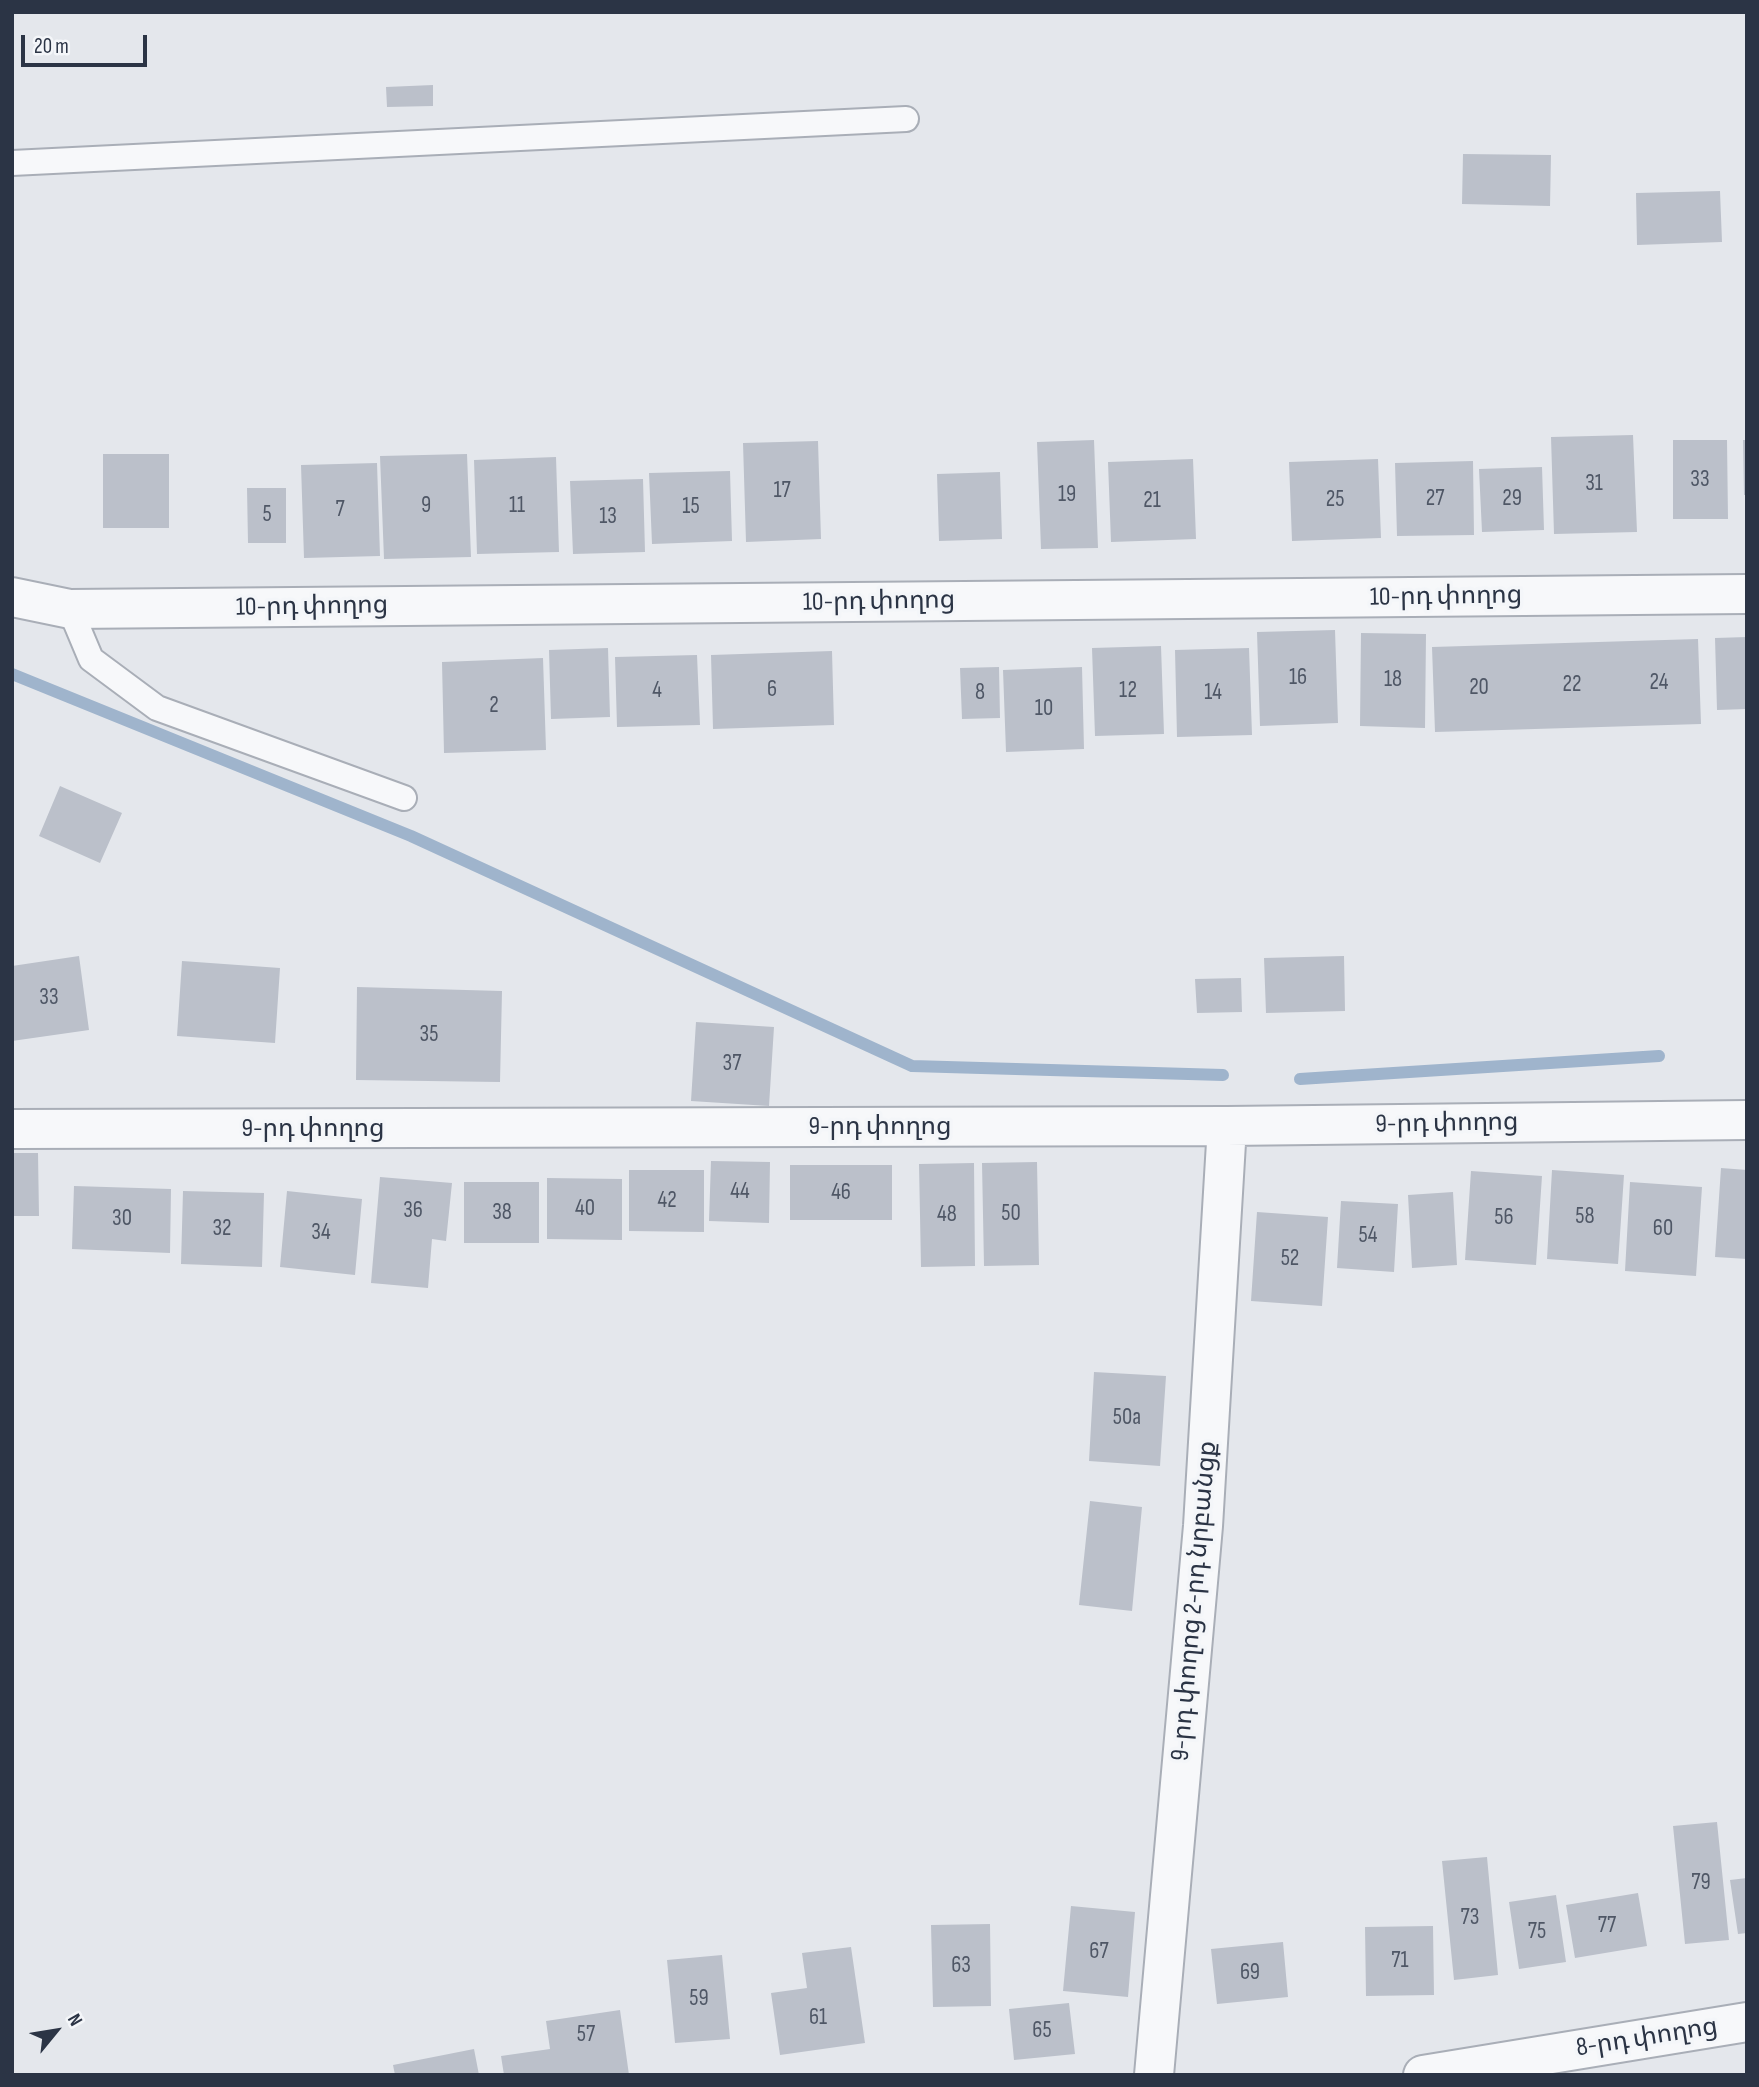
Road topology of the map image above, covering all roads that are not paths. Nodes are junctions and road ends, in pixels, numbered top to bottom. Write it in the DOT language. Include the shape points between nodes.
graph roads {
  1 [pos="906,119"];
  2 [pos="12,163"];
  3 [pos="1747,594"];
  4 [pos="12,597"];
  5 [pos="70,610"];
  6 [pos="404,798"];
  7 [pos="1747,1120"];
  8 [pos="1227,1126"];
  9 [pos="12,1129"];
  10 [pos="1747,2022"];
  11 [pos="1154,2075"];
  12 [pos="1423,2075"];
  1 -- 2 [label="lane"];
  3 -- 5 [label="street, 10-րդ փողոց"];
  4 -- 5 [label="street, 10-րդ փողոց"];
  5 -- 6 [label="lane" via="91,659 157,708"];
  7 -- 8 [label="street, 9-րդ փողոց"];
  8 -- 9 [label="street, 9-րդ փողոց"];
  8 -- 11 [label="street, 9-րդ փողոց 2-րդ նրբանցք" via="1203,1526"];
  10 -- 12 [label="street, 8-րդ փողոց"];
}
